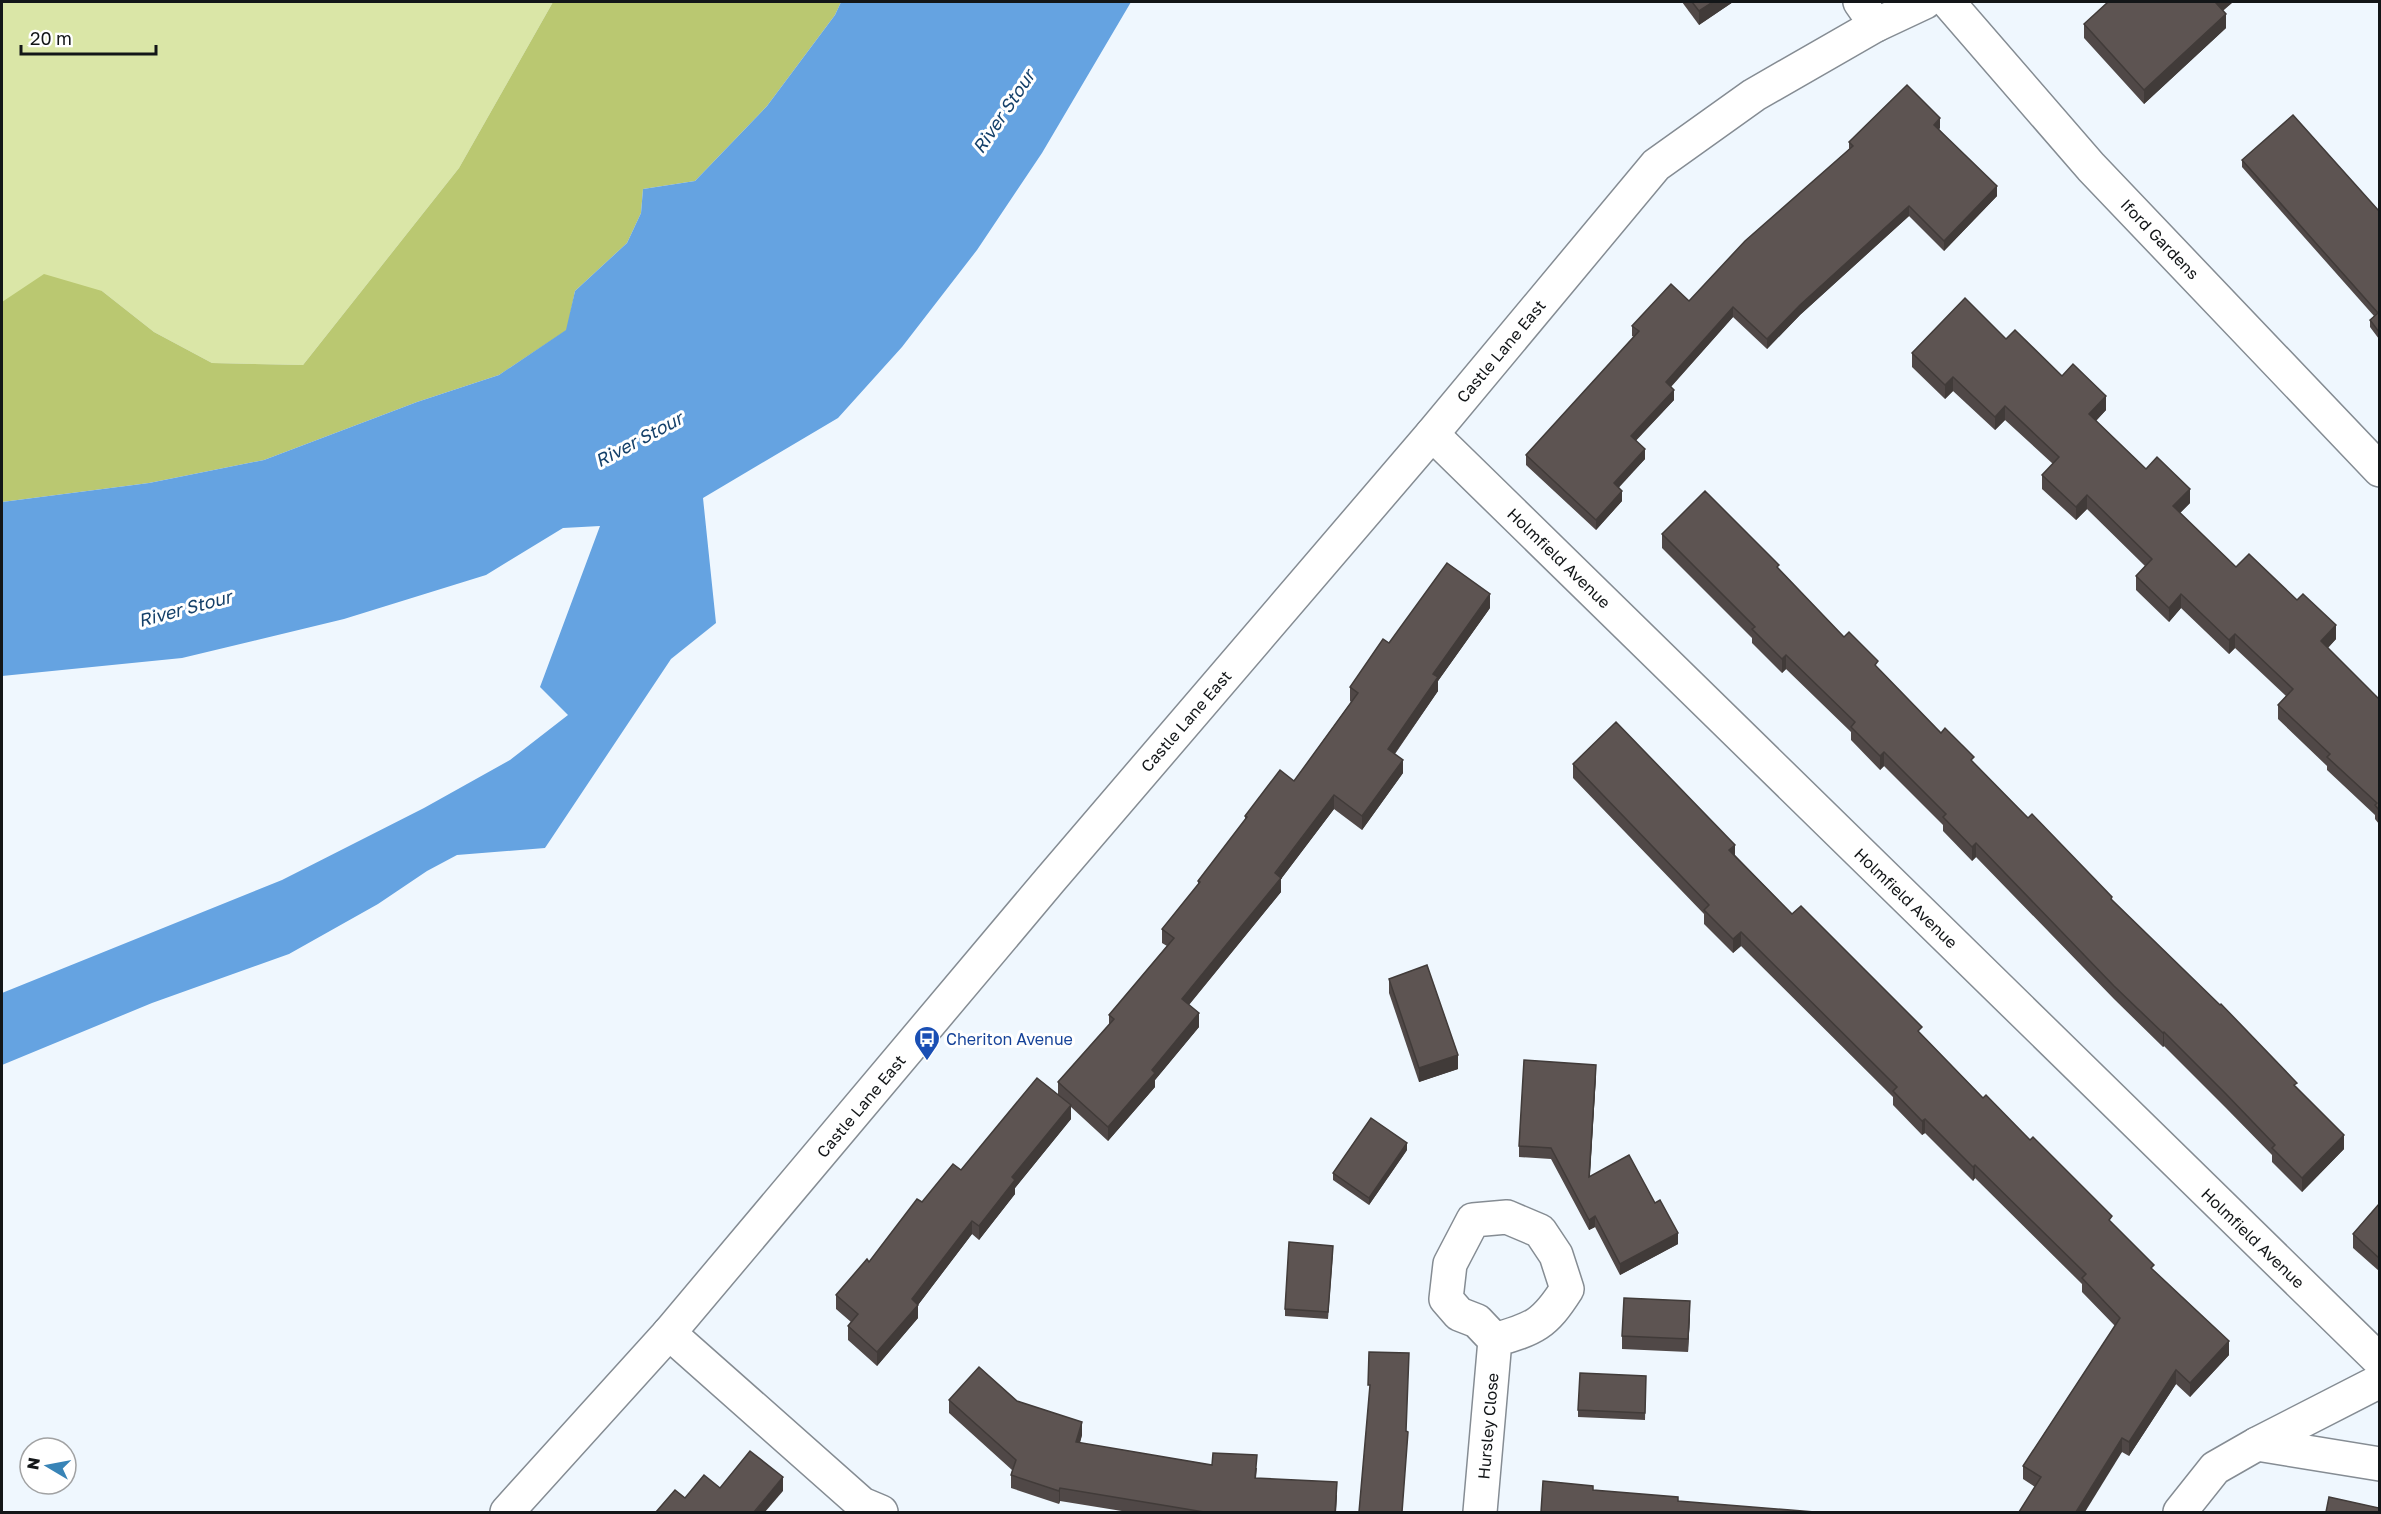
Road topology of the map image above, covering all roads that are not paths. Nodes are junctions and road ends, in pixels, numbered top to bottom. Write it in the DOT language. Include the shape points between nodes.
graph roads {
  1 [pos="1925,2"];
  2 [pos="1948,2"];
  3 [pos="1868,13"];
  4 [pos="1432,434"];
  5 [pos="2379,470"];
  6 [pos="669,1333"];
  7 [pos="1496,1340"];
  8 [pos="2379,1361"];
  9 [pos="2379,1381"];
  10 [pos="2257,1444"];
  11 [pos="2379,1464"];
  12 [pos="507,1512"];
  13 [pos="881,1512"];
  14 [pos="1480,1512"];
  15 [pos="2180,1512"];
  1 -- 3 [label="street, Castle Lane East"];
  2 -- 5 [label="street, Iford Gardens" via="2091,167"];
  3 -- 4 [label="street, Castle Lane East" via="1656,165"];
  4 -- 6 [label="street, Castle Lane East"];
  4 -- 8 [label="street, Holmfield Avenue"];
  6 -- 12 [label="street, Castle Lane East"];
  6 -- 13 [label="street" via="862,1504"];
  7 -- 14 [label="street, Hursley Close"];
  9 -- 10 [label="street"];
  10 -- 11 [label="street"];
  10 -- 15 [label="street" via="2215,1468"];
}
